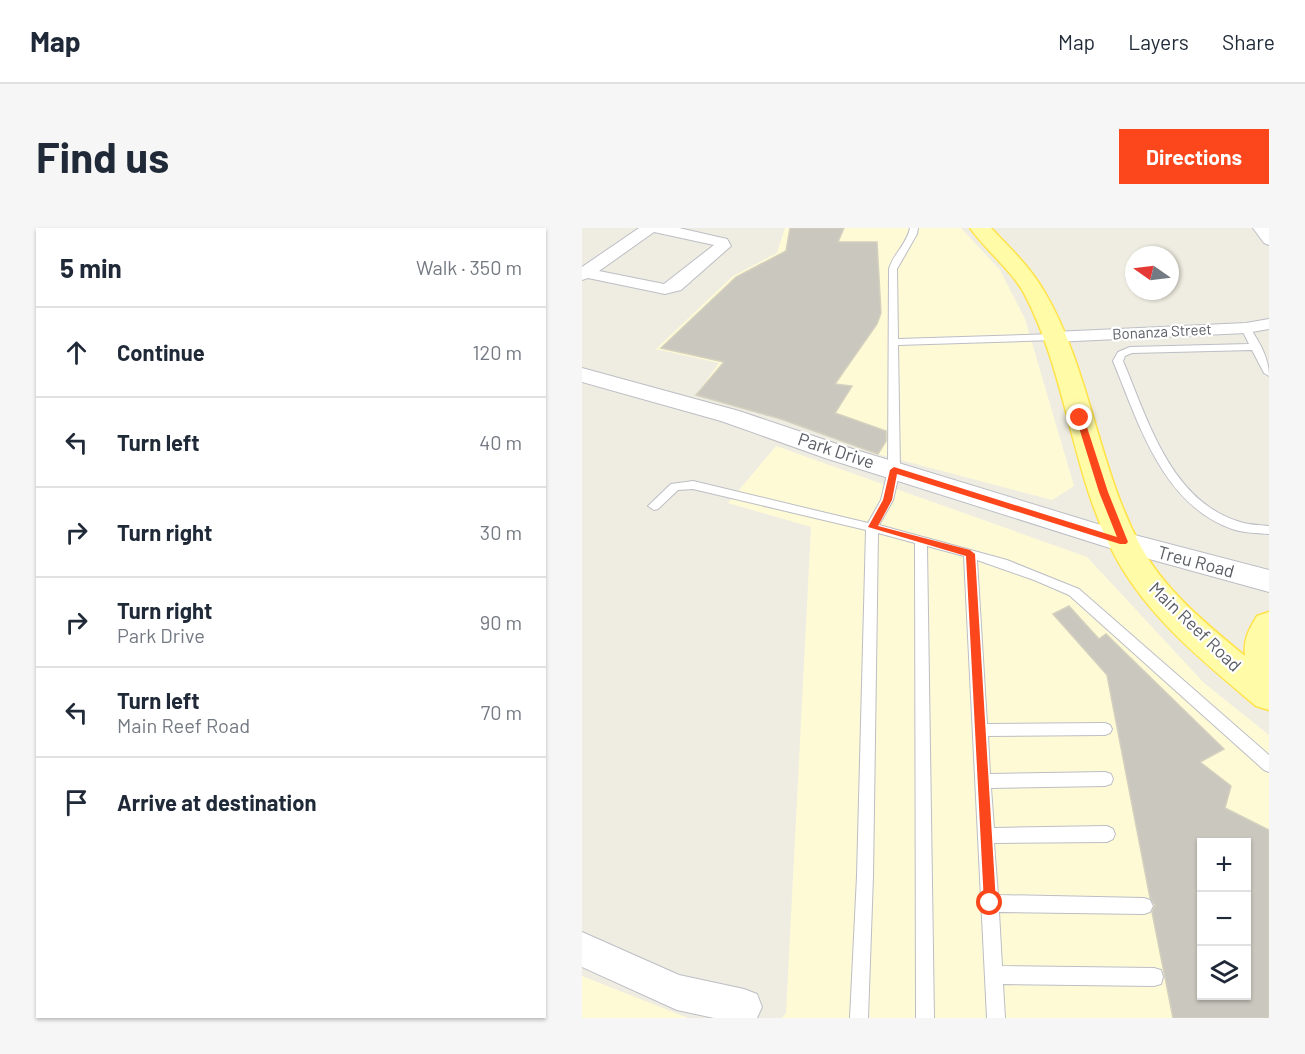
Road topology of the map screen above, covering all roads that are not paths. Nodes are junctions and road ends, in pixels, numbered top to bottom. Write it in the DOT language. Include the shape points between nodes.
graph roads {
  1 [pos="649,228"];
  2 [pos="658,228"];
  3 [pos="914,228"];
  4 [pos="980,228"];
  5 [pos="1261,228"];
  6 [pos="1269,240"];
  7 [pos="583,274"];
  8 [pos="1269,324"];
  9 [pos="1246,328"];
  10 [pos="1054,337"];
  11 [pos="1148,340"];
  12 [pos="894,342"];
  13 [pos="1257,347"];
  14 [pos="1269,373"];
  15 [pos="582,375"];
  16 [pos="894,470"];
  17 [pos="654,506"];
  18 [pos="872,527"];
  19 [pos="1269,530"];
  20 [pos="921,540"];
  21 [pos="1123,542"];
  22 [pos="970,554"];
  23 [pos="1269,581"];
  24 [pos="1269,625"];
  25 [pos="1269,682"];
  26 [pos="1269,696"];
  27 [pos="1105,729"];
  28 [pos="980,730"];
  29 [pos="1269,765"];
  30 [pos="1105,779"];
  31 [pos="983,781"];
  32 [pos="1107,834"];
  33 [pos="986,836"];
  34 [pos="990,903"];
  35 [pos="1144,906"];
  36 [pos="582,949"];
  37 [pos="994,975"];
  38 [pos="1154,977"];
  39 [pos="744,1007"];
  40 [pos="859,1018"];
  41 [pos="925,1018"];
  42 [pos="996,1018"];
  1 -- 7 [label="street"];
  2 -- 7 [label="street" via="711,239 723,246 675,286 666,289"];
  3 -- 12 [label="lane" via="912,239 893,269"];
  4 -- 10 [label="main road, Main Reef Road" via="1036,297"];
  5 -- 6 [label="street"];
  8 -- 9 [label="street, Bonanza Street"];
  9 -- 11 [label="street, Bonanza Street"];
  9 -- 13 [label="lane"];
  10 -- 11 [label="street, Bonanza Street"];
  10 -- 12 [label="lane"];
  10 -- 21 [label="main road, Main Reef Road"];
  11 -- 13 [label="lane"];
  11 -- 19 [label="lane" via="1121,354 1118,361 1167,471 1184,494 1213,517 1247,530"];
  12 -- 16 [label="lane"];
  13 -- 14 [label="lane"];
  15 -- 16 [label="street, Park Drive" via="721,413"];
  16 -- 18 [label="lane" via="887,500"];
  16 -- 21 [label="street, Park Drive"];
  17 -- 18 [label="lane" via="675,487 693,485"];
  18 -- 20 [label="lane"];
  18 -- 40 [label="lane"];
  20 -- 22 [label="lane"];
  20 -- 41 [label="lane"];
  21 -- 23 [label="street, Treu Road"];
  21 -- 26 [label="main road, Main Reef Road" via="1144,577 1170,607"];
  22 -- 28 [label="lane"];
  22 -- 29 [label="lane" via="1037,575 1074,592"];
  24 -- 25 [label="main road" via="1261,638 1260,655"];
  27 -- 28 [label="lane"];
  28 -- 31 [label="lane"];
  30 -- 31 [label="lane"];
  31 -- 33 [label="lane"];
  32 -- 33 [label="lane"];
  33 -- 34 [label="lane"];
  34 -- 35 [label="lane"];
  34 -- 37 [label="lane"];
  36 -- 39 [label="street" via="677,992"];
  37 -- 38 [label="lane"];
  37 -- 42 [label="lane"];
}
